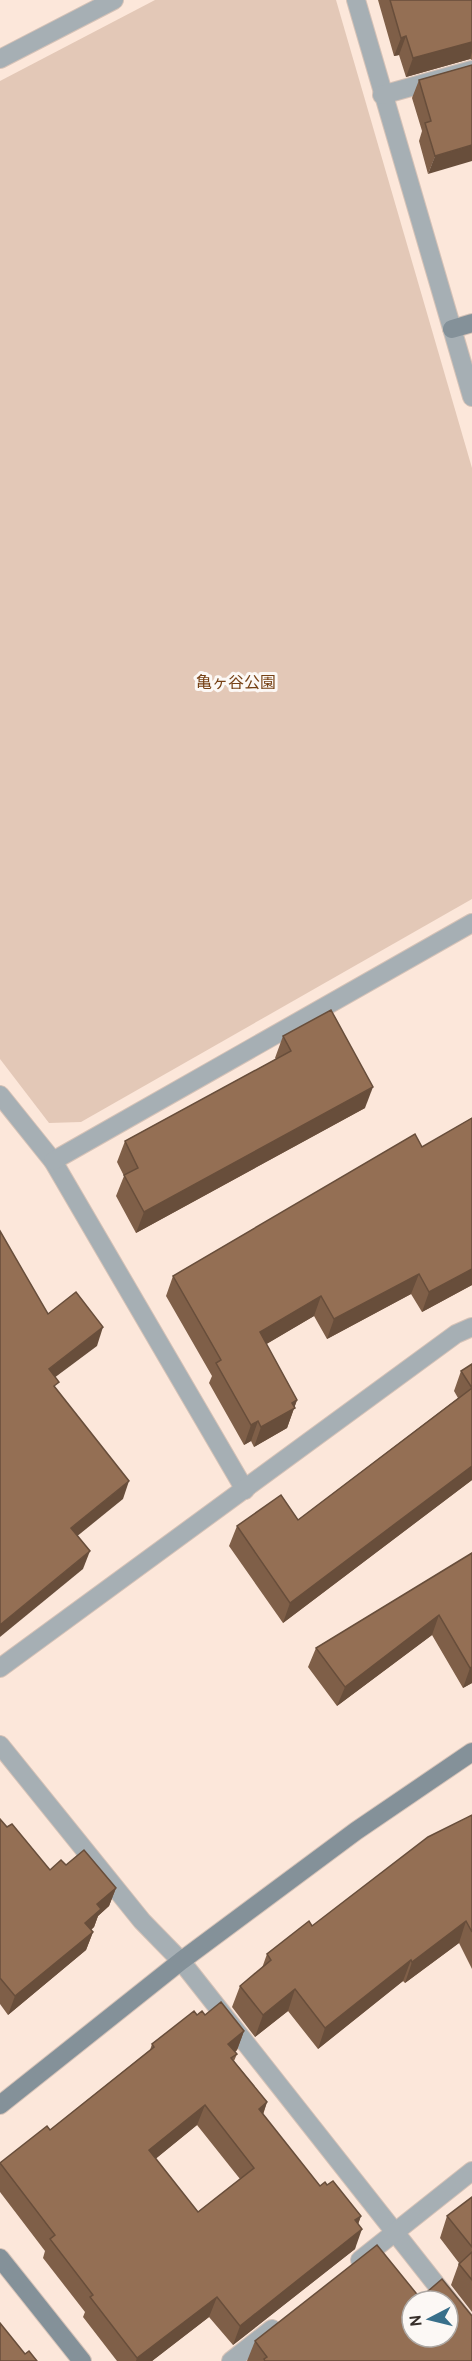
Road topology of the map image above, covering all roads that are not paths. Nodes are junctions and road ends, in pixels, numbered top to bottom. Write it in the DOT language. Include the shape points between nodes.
graph roads {
  1 [pos="114,0"];
  2 [pos="356,0"];
  3 [pos="0,59"];
  4 [pos="472,70"];
  5 [pos="382,95"];
  6 [pos="472,323"];
  7 [pos="452,329"];
  8 [pos="472,397"];
  9 [pos="472,923"];
  10 [pos="0,1095"];
  11 [pos="52,1161"];
  12 [pos="472,1327"];
  13 [pos="245,1490"];
  14 [pos="0,1668"];
  15 [pos="0,1745"];
  16 [pos="472,1752"];
  17 [pos="181,1961"];
  18 [pos="0,2105"];
  19 [pos="472,2171"];
  20 [pos="394,2232"];
  21 [pos="0,2258"];
  22 [pos="349,2268"];
  23 [pos="286,2318"];
  24 [pos="472,2330"];
  25 [pos="82,2361"];
  26 [pos="231,2361"];
  1 -- 3 [label="street"];
  2 -- 5 [label="street"];
  4 -- 5 [label="street"];
  5 -- 7 [label="street"];
  6 -- 7 [label="street"];
  7 -- 8 [label="street"];
  9 -- 11 [label="street"];
  10 -- 11 [label="street"];
  11 -- 13 [label="street"];
  12 -- 13 [label="street" via="456,1334"];
  13 -- 14 [label="street"];
  15 -- 17 [label="street" via="142,1921"];
  16 -- 17 [label="street"];
  17 -- 18 [label="street"];
  17 -- 20 [label="street"];
  19 -- 20 [label="street"];
  20 -- 22 [label="street"];
  20 -- 24 [label="street"];
  21 -- 25 [label="street"];
  23 -- 26 [label="street"];
}
